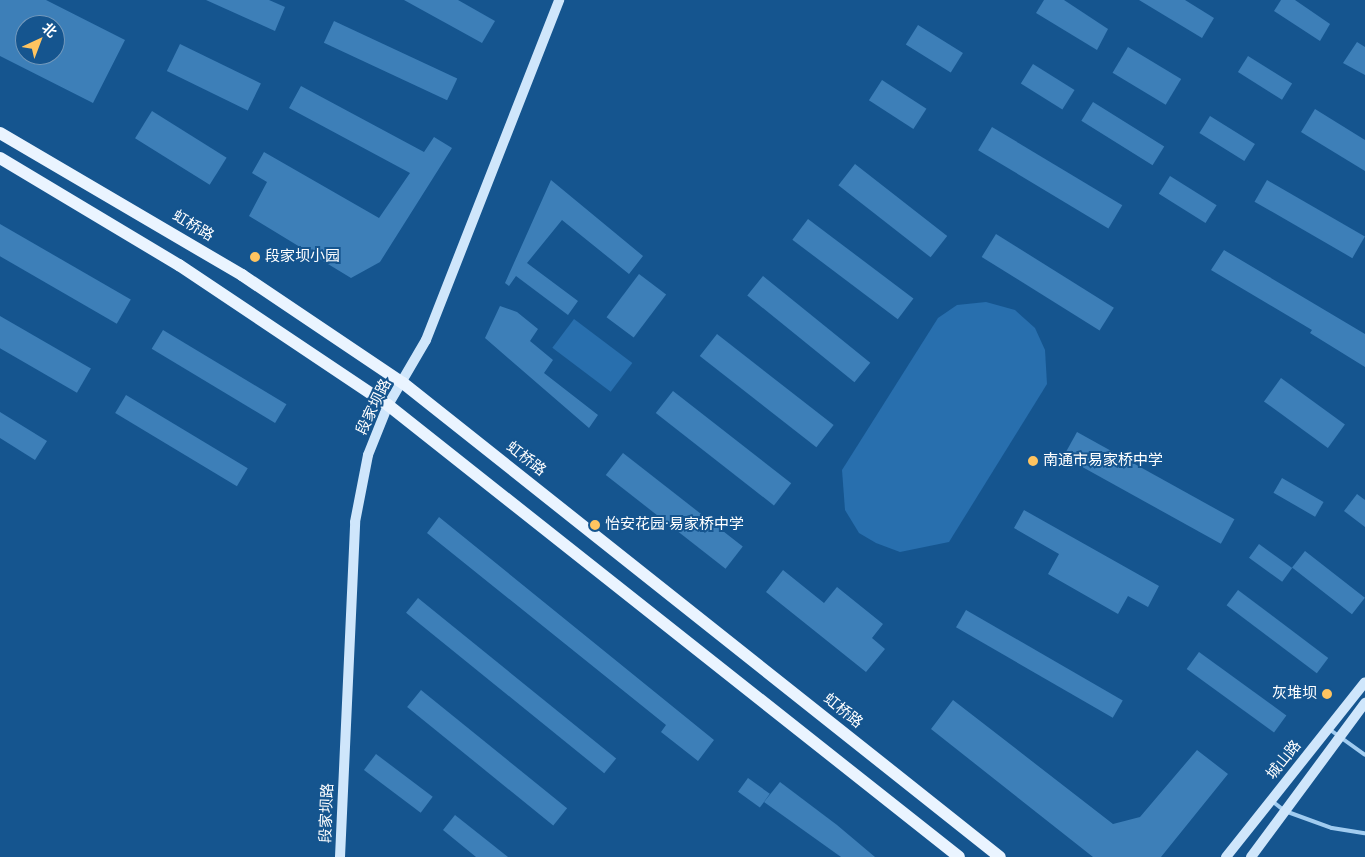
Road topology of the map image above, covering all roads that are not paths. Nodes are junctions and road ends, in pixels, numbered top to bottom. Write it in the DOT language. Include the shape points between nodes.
graph roads {
  1 [pos="559,0"];
  2 [pos="0,133"];
  3 [pos="0,158"];
  4 [pos="402,383"];
  5 [pos="388,405"];
  6 [pos="1365,682"];
  7 [pos="1365,703"];
  8 [pos="1329,729"];
  9 [pos="1341,737"];
  10 [pos="1365,754"];
  11 [pos="1271,800"];
  12 [pos="1285,811"];
  13 [pos="1365,834"];
  14 [pos="340,857"];
  15 [pos="959,857"];
  16 [pos="1000,857"];
  17 [pos="1226,857"];
  18 [pos="1251,857"];
  1 -- 4 [label="street, 段家坝路" via="426,340"];
  2 -- 4 [label="main road, 虹桥路" via="242,275"];
  3 -- 5 [label="main road" via="179,265"];
  4 -- 5 [label="street, 段家坝路"];
  4 -- 16 [label="main road, 虹桥路"];
  5 -- 14 [label="street, 段家坝路" via="368,455 355,522"];
  5 -- 15 [label="main road"];
  6 -- 8 [label="street, 城山路"];
  7 -- 9 [label="street, 城山路"];
  8 -- 9 [label="lane"];
  8 -- 11 [label="street, 城山路"];
  9 -- 10 [label="lane"];
  9 -- 12 [label="street, 城山路"];
  11 -- 12 [label="lane"];
  11 -- 17 [label="street, 城山路"];
  12 -- 13 [label="lane" via="1332,828"];
  12 -- 18 [label="street, 城山路"];
}
